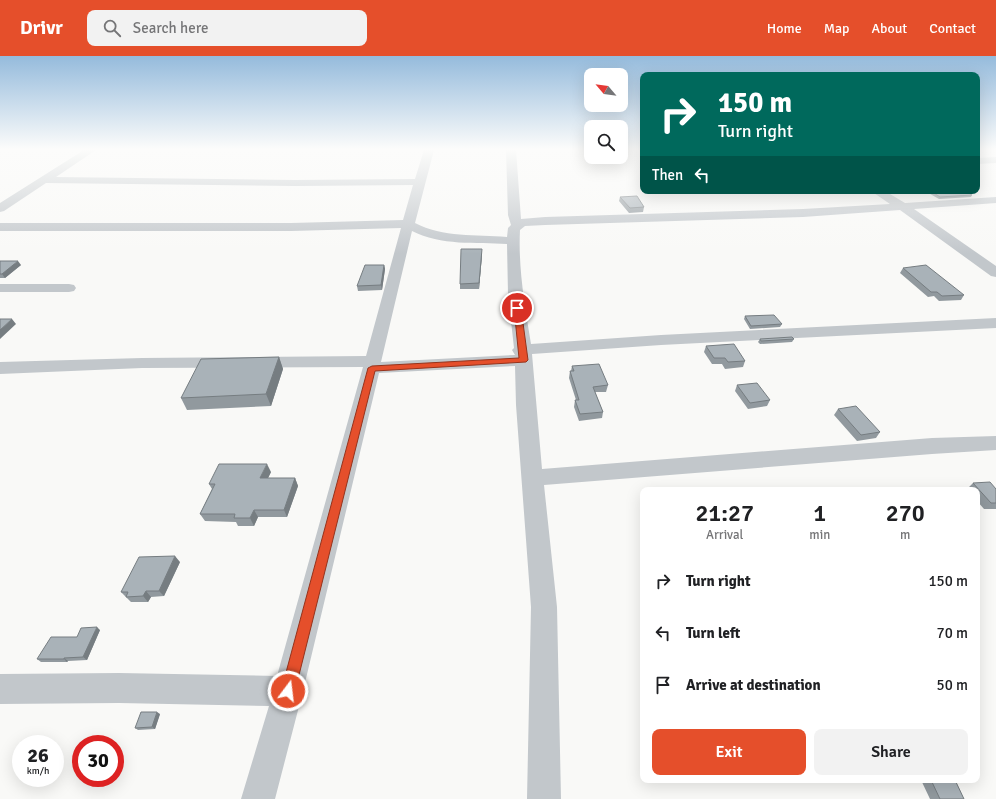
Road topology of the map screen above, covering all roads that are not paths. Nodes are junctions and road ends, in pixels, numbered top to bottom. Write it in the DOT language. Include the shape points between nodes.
graph roads {
  1 [pos="37,185"];
  2 [pos="420,185"];
  3 [pos="513,185"];
  4 [pos="882,194"];
  5 [pos="6,200"];
  6 [pos="996,200"];
  7 [pos="901,205"];
  8 [pos="0,208"];
  9 [pos="408,224"];
  10 [pos="0,227"];
  11 [pos="515,233"];
  12 [pos="996,273"];
  13 [pos="0,288"];
  14 [pos="70,288"];
  15 [pos="996,323"];
  16 [pos="522,355"];
  17 [pos="373,365"];
  18 [pos="0,368"];
  19 [pos="996,443"];
  20 [pos="532,478"];
  21 [pos="0,689"];
  22 [pos="288,691"];
  23 [pos="258,799"];
  24 [pos="544,799"];
  1 -- 5 [label="street"];
  2 -- 9 [label="street"];
  3 -- 11 [label="street"];
  4 -- 7 [label="street"];
  5 -- 8 [label="street"];
  6 -- 7 [label="street"];
  7 -- 11 [label="street" via="803,213 526,222"];
  7 -- 12 [label="street"];
  9 -- 10 [label="street" via="291,227"];
  9 -- 11 [label="street" via="418,231 439,236"];
  9 -- 17 [label="street"];
  11 -- 16 [label="street"];
  13 -- 14 [label="street"];
  15 -- 16 [label="street" via="661,340"];
  16 -- 17 [label="street"];
  16 -- 20 [label="street"];
  17 -- 18 [label="street" via="142,363"];
  17 -- 22 [label="street"];
  19 -- 20 [label="street"];
  20 -- 24 [label="street" via="544,607"];
  21 -- 22 [label="street"];
  22 -- 23 [label="street"];
}
